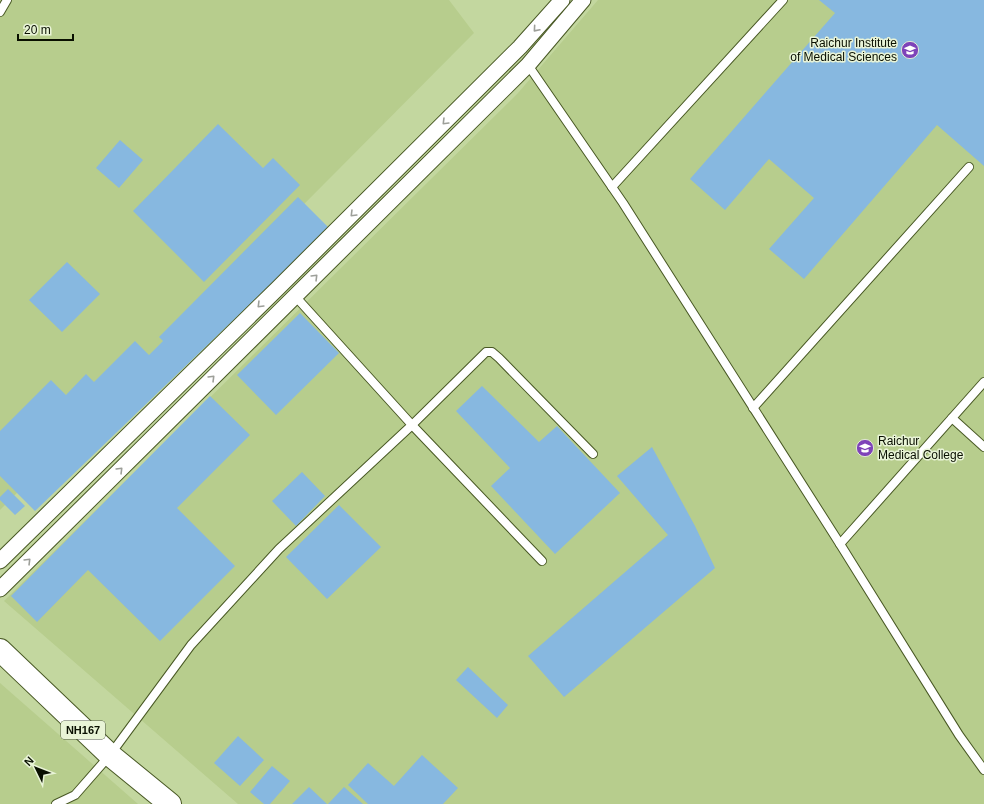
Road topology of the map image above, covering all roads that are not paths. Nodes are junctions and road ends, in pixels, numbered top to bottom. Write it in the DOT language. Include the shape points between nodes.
graph roads {
  1 [pos="6,0"];
  2 [pos="562,0"];
  3 [pos="583,0"];
  4 [pos="783,0"];
  5 [pos="0,12"];
  6 [pos="528,64"];
  7 [pos="969,167"];
  8 [pos="612,187"];
  9 [pos="295,296"];
  10 [pos="984,382"];
  11 [pos="753,408"];
  12 [pos="952,418"];
  13 [pos="412,425"];
  14 [pos="984,447"];
  15 [pos="593,454"];
  16 [pos="840,544"];
  17 [pos="0,561"];
  18 [pos="542,561"];
  19 [pos="0,589"];
  20 [pos="0,650"];
  21 [pos="110,755"];
  22 [pos="984,770"];
  23 [pos="56,804"];
  24 [pos="170,804"];
  1 -- 5 [label="lane"];
  2 -- 17 [label="street, one-way" via="514,53"];
  3 -- 6 [label="street"];
  4 -- 8 [label="lane"];
  6 -- 8 [label="lane"];
  9 -- 6 [label="street, one-way"];
  7 -- 11 [label="lane"];
  8 -- 11 [label="lane"];
  9 -- 13 [label="lane"];
  19 -- 9 [label="street, one-way"];
  10 -- 12 [label="lane"];
  11 -- 16 [label="lane"];
  12 -- 14 [label="lane"];
  12 -- 16 [label="lane"];
  13 -- 15 [label="lane" via="486,352 492,352"];
  13 -- 18 [label="lane"];
  13 -- 21 [label="lane" via="279,549 191,645"];
  16 -- 22 [label="lane" via="959,735"];
  20 -- 21 [label="highway, NH167"];
  21 -- 23 [label="lane" via="75,795"];
  21 -- 24 [label="highway, NH167"];
}
